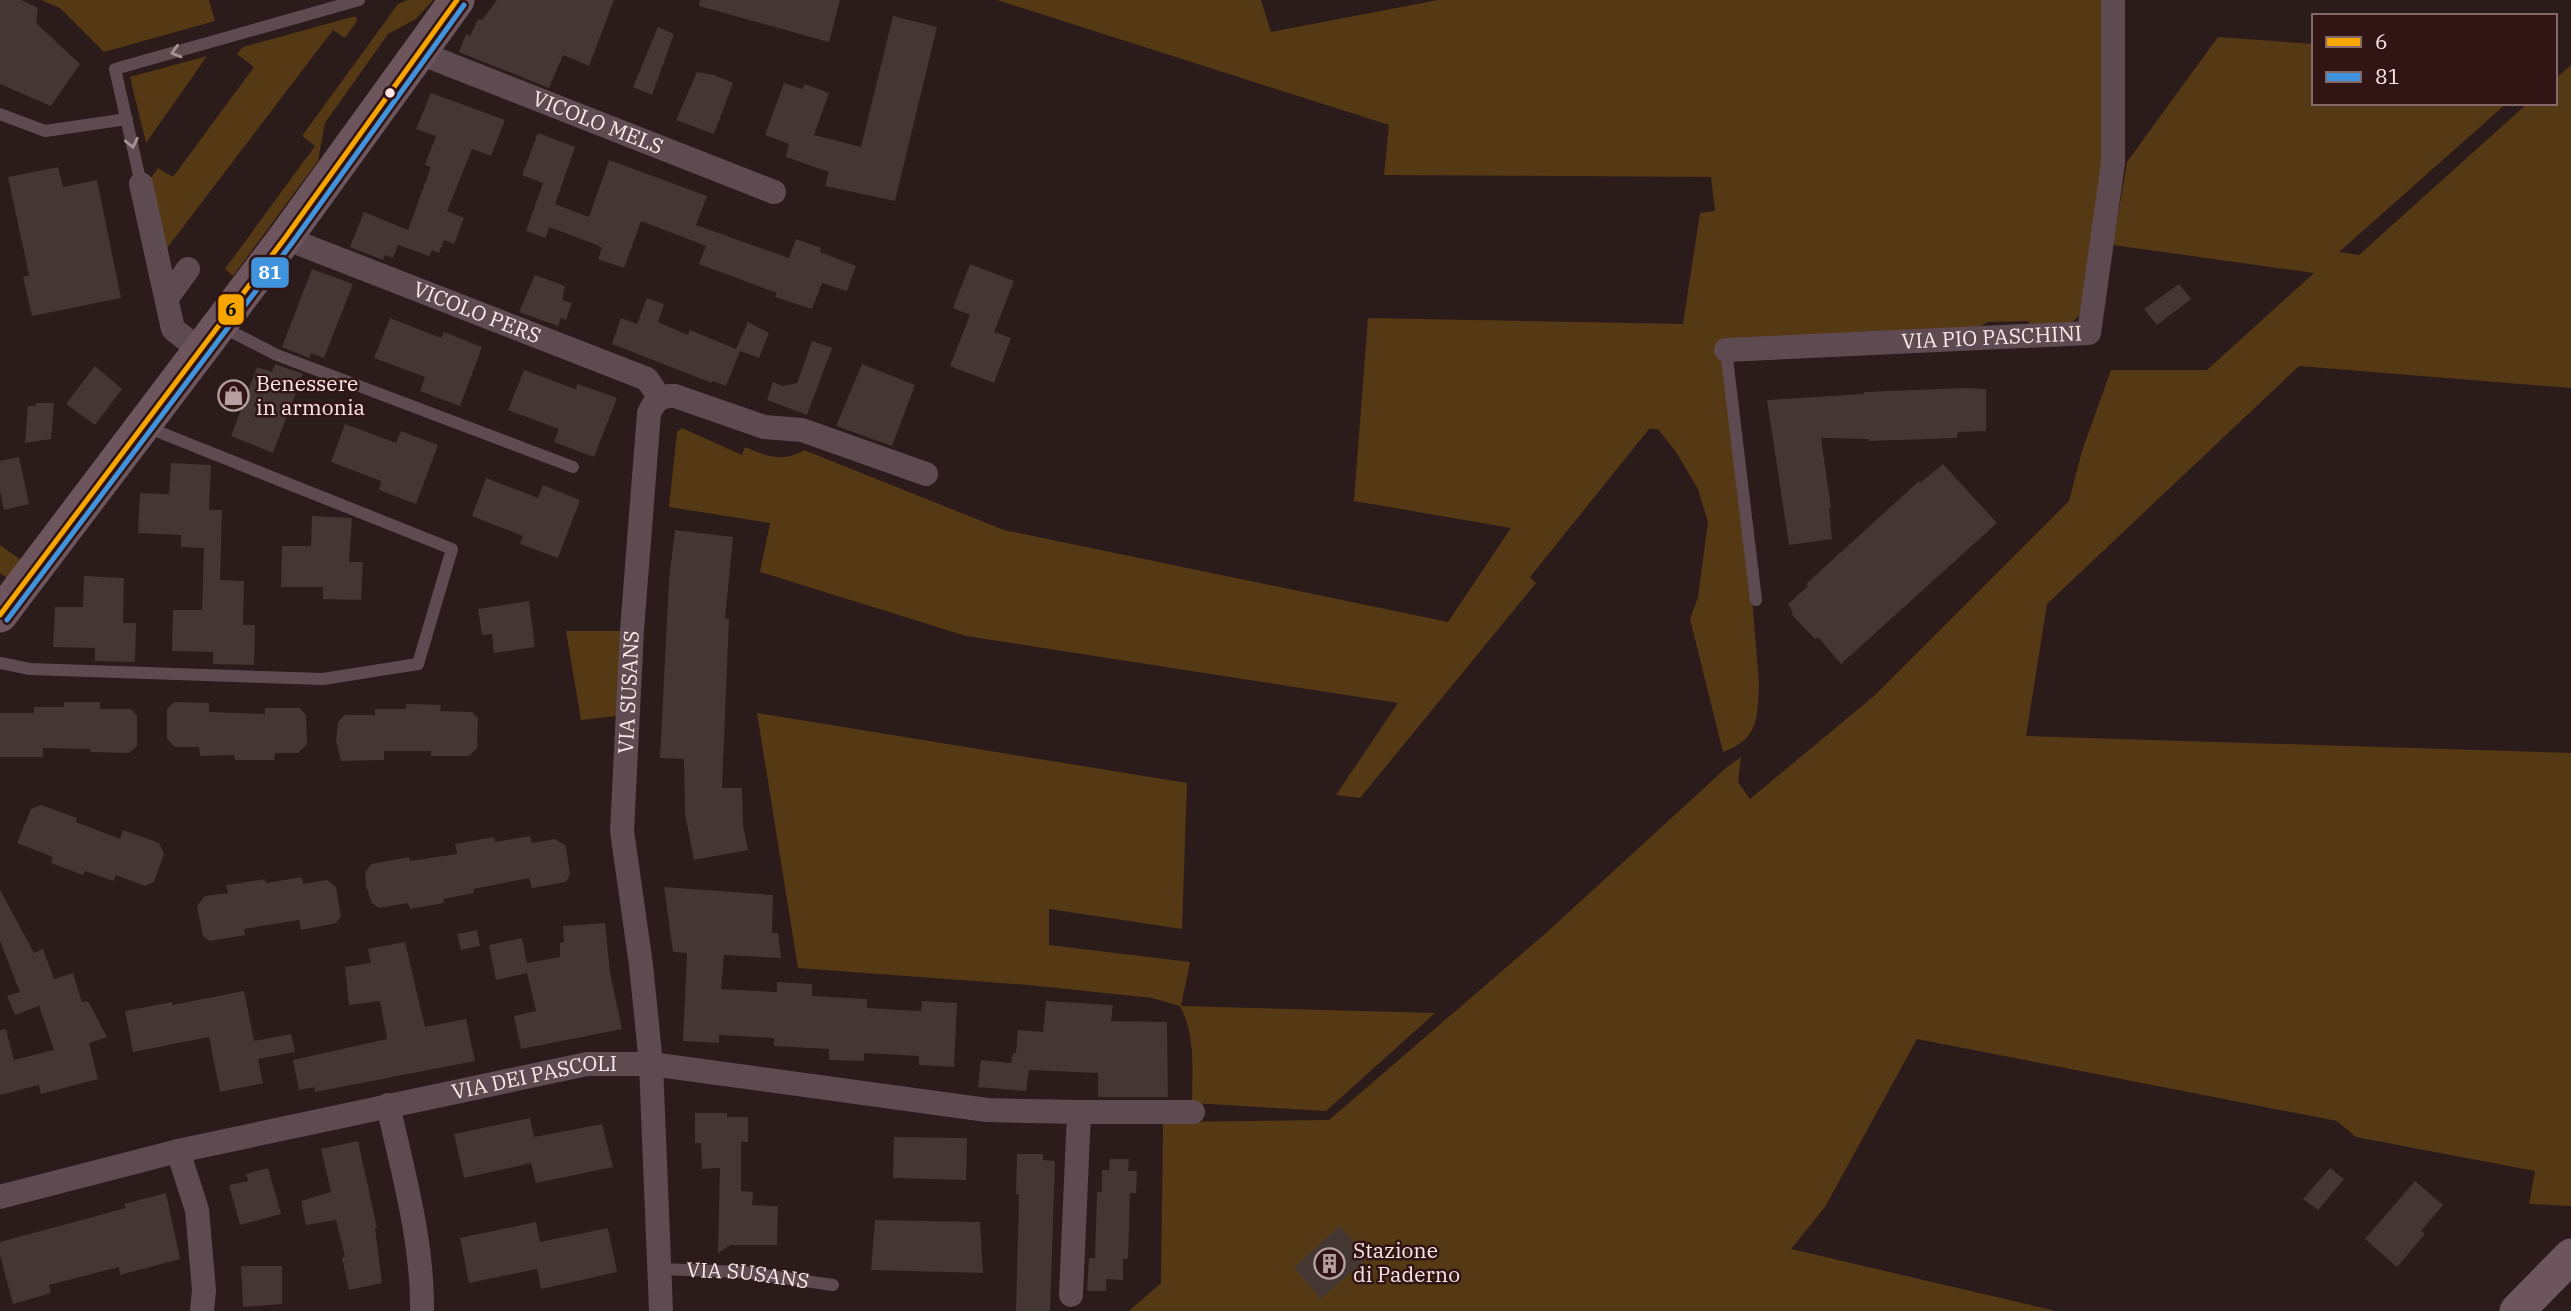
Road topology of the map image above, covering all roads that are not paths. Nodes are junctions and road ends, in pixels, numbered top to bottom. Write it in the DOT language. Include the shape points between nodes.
graph roads {
  1 [pos="359,0"];
  2 [pos="457,0"];
  3 [pos="2113,0"];
  4 [pos="420,53"];
  5 [pos="0,114"];
  6 [pos="127,120"];
  7 [pos="139,176"];
  8 [pos="774,192"];
  9 [pos="285,238"];
  10 [pos="188,269"];
  11 [pos="167,298"];
  12 [pos="210,338"];
  13 [pos="1726,350"];
  14 [pos="660,398"];
  15 [pos="144,426"];
  16 [pos="573,467"];
  17 [pos="926,474"];
  18 [pos="1756,600"];
  19 [pos="0,615"];
  20 [pos="0,663"];
  21 [pos="651,1063"];
  22 [pos="388,1105"];
  23 [pos="1079,1112"];
  24 [pos="1192,1112"];
  25 [pos="178,1151"];
  26 [pos="0,1197"];
  27 [pos="2571,1256"];
  28 [pos="660,1269"];
  29 [pos="833,1285"];
  30 [pos="1071,1295"];
  31 [pos="202,1311"];
  32 [pos="422,1311"];
  33 [pos="661,1311"];
  34 [pos="2517,1311"];
  1 -- 6 [label="lane, one-way" via="115,69"];
  2 -- 4 [label="street"];
  3 -- 13 [label="street, VIA PIO PASCHINI" via="2113,163 2089,334"];
  4 -- 8 [label="street, VICOLO MELS"];
  4 -- 9 [label="street"];
  5 -- 6 [label="lane" via="46,131"];
  6 -- 7 [label="lane, one-way"];
  7 -- 11 [label="street"];
  9 -- 12 [label="street"];
  9 -- 14 [label="street, VICOLO PERS" via="647,379"];
  10 -- 11 [label="street"];
  11 -- 12 [label="street" via="173,329"];
  12 -- 15 [label="street"];
  12 -- 16 [label="lane" via="277,355"];
  13 -- 18 [label="lane"];
  14 -- 17 [label="street" via="675,396 764,427 802,430"];
  14 -- 21 [label="street, VIA SUSANS" via="653,404 648,426 622,831"];
  15 -- 19 [label="street"];
  15 -- 20 [label="lane" via="452,548 418,664 323,678 30,669"];
  21 -- 22 [label="street, VIA DEI PASCOLI" via="587,1064"];
  21 -- 23 [label="street, VIA DEI PASCOLI" via="988,1110"];
  21 -- 28 [label="street, VIA SUSANS"];
  22 -- 25 [label="street, VIA DEI PASCOLI"];
  22 -- 32 [label="street" via="411,1204"];
  23 -- 24 [label="street, VIA DEI PASCOLI"];
  23 -- 30 [label="street"];
  25 -- 26 [label="street, VIA DEI PASCOLI"];
  25 -- 31 [label="street" via="197,1210"];
  27 -- 34 [label="street"];
  28 -- 29 [label="lane, VIA SUSANS" via="744,1272"];
  28 -- 33 [label="street, VIA SUSANS"];
}
